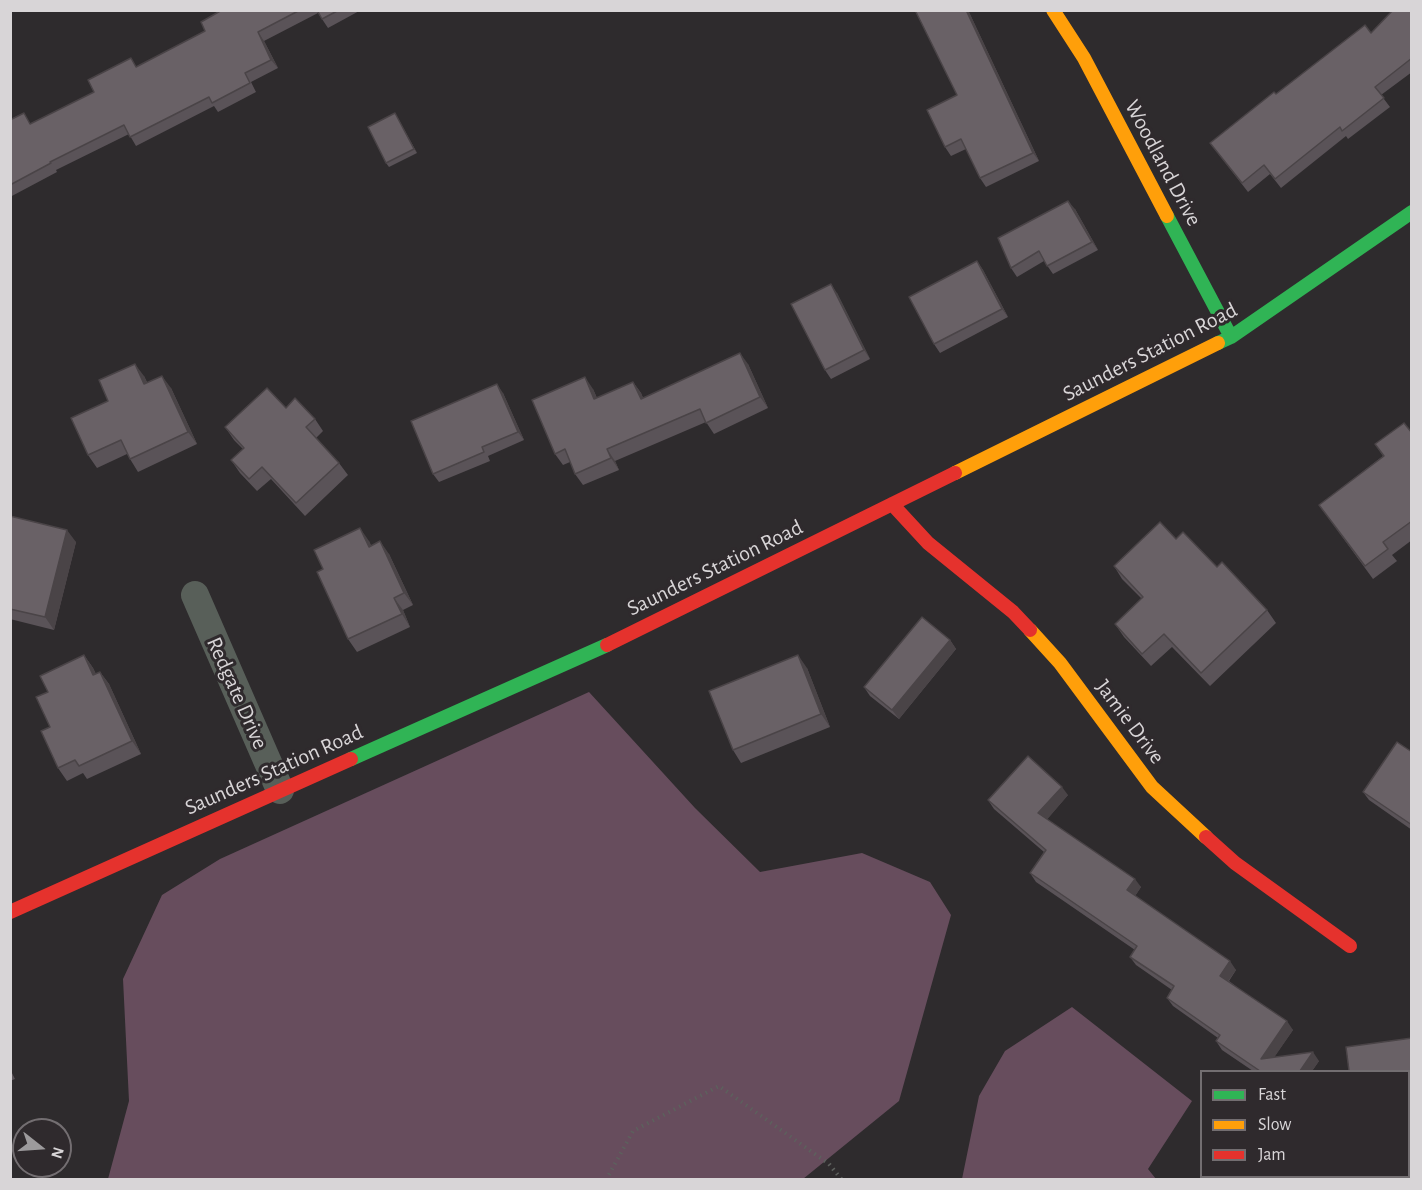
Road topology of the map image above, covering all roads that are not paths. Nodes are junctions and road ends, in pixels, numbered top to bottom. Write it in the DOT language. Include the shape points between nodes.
graph roads {
  1 [pos="1053,10"];
  2 [pos="1412,212"];
  3 [pos="1231,337"];
  4 [pos="892,504"];
  5 [pos="195,595"];
  6 [pos="280,790"];
  7 [pos="10,912"];
  8 [pos="1350,946"];
  1 -- 3 [label="street, Woodland Drive" via="1084,58"];
  2 -- 3 [label="street, Saunders Station Road"];
  3 -- 4 [label="street, Saunders Station Road"];
  4 -- 6 [label="street, Saunders Station Road" via="595,651"];
  4 -- 8 [label="street, Jamie Drive" via="928,543 1013,612 1060,663 1152,787 1235,863"];
  5 -- 6 [label="street, Redgate Drive"];
  6 -- 7 [label="street, Saunders Station Road"];
}
